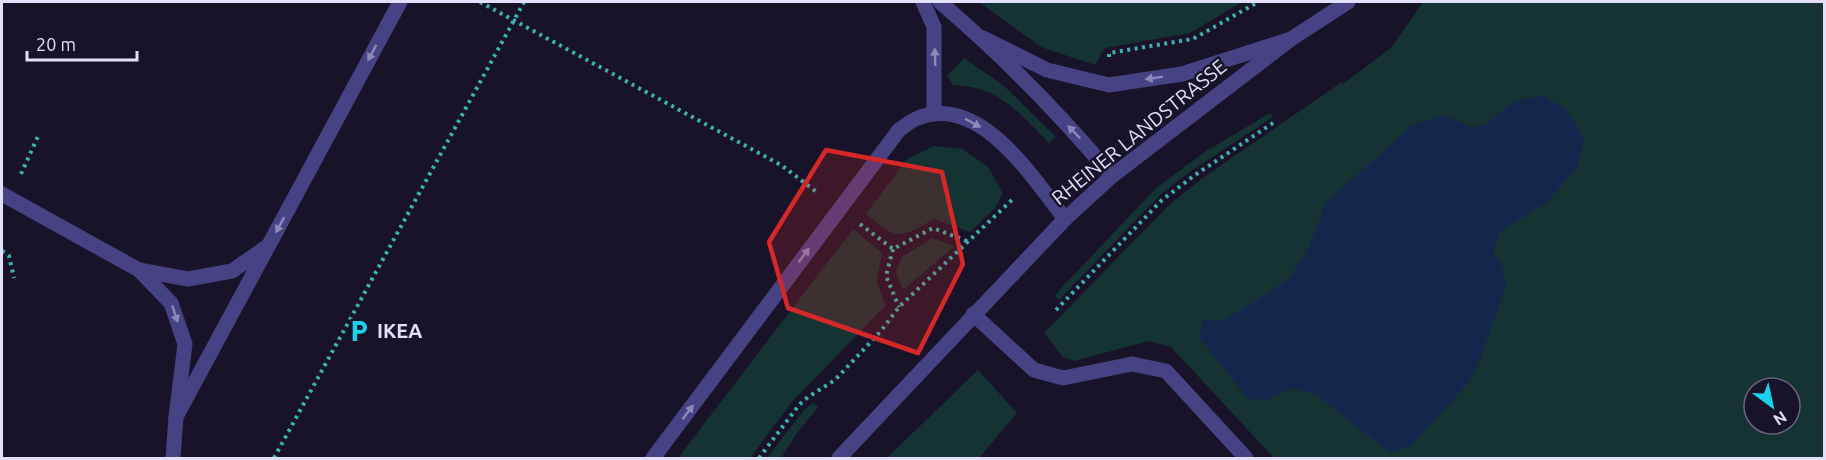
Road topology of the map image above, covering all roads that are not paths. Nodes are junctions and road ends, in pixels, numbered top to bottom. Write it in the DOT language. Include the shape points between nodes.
graph roads {
  1 [pos="400,2"];
  2 [pos="923,2"];
  3 [pos="940,2"];
  4 [pos="1348,2"];
  5 [pos="983,38"];
  6 [pos="1291,39"];
  7 [pos="934,114"];
  8 [pos="1112,176"];
  9 [pos="2,194"];
  10 [pos="1065,219"];
  11 [pos="268,246"];
  12 [pos="139,270"];
  13 [pos="973,314"];
  14 [pos="176,417"];
  15 [pos="173,459"];
  16 [pos="653,459"];
  17 [pos="839,459"];
  18 [pos="1246,459"];
  1 -- 11 [label="street, one-way"];
  7 -- 2 [label="street, one-way" via="933,27"];
  3 -- 5 [label="street"];
  4 -- 6 [label="street, RHEINER LANDSTRASSE"];
  6 -- 5 [label="street, one-way" via="1182,74 1109,85 1047,70"];
  8 -- 5 [label="street, one-way"];
  6 -- 8 [label="street, RHEINER LANDSTRASSE"];
  7 -- 10 [label="street, one-way" via="951,113 974,121 1008,148"];
  16 -- 7 [label="street, one-way" via="899,130 918,118"];
  8 -- 10 [label="street, RHEINER LANDSTRASSE"];
  9 -- 12 [label="street"];
  10 -- 13 [label="street, RHEINER LANDSTRASSE"];
  11 -- 12 [label="street" via="232,271 188,279"];
  11 -- 14 [label="street"];
  12 -- 14 [label="street, one-way" via="171,303 185,344"];
  13 -- 17 [label="street, RHEINER LANDSTRASSE"];
  13 -- 18 [label="street" via="1034,370 1063,378 1132,363 1166,371"];
  14 -- 15 [label="street"];
}
